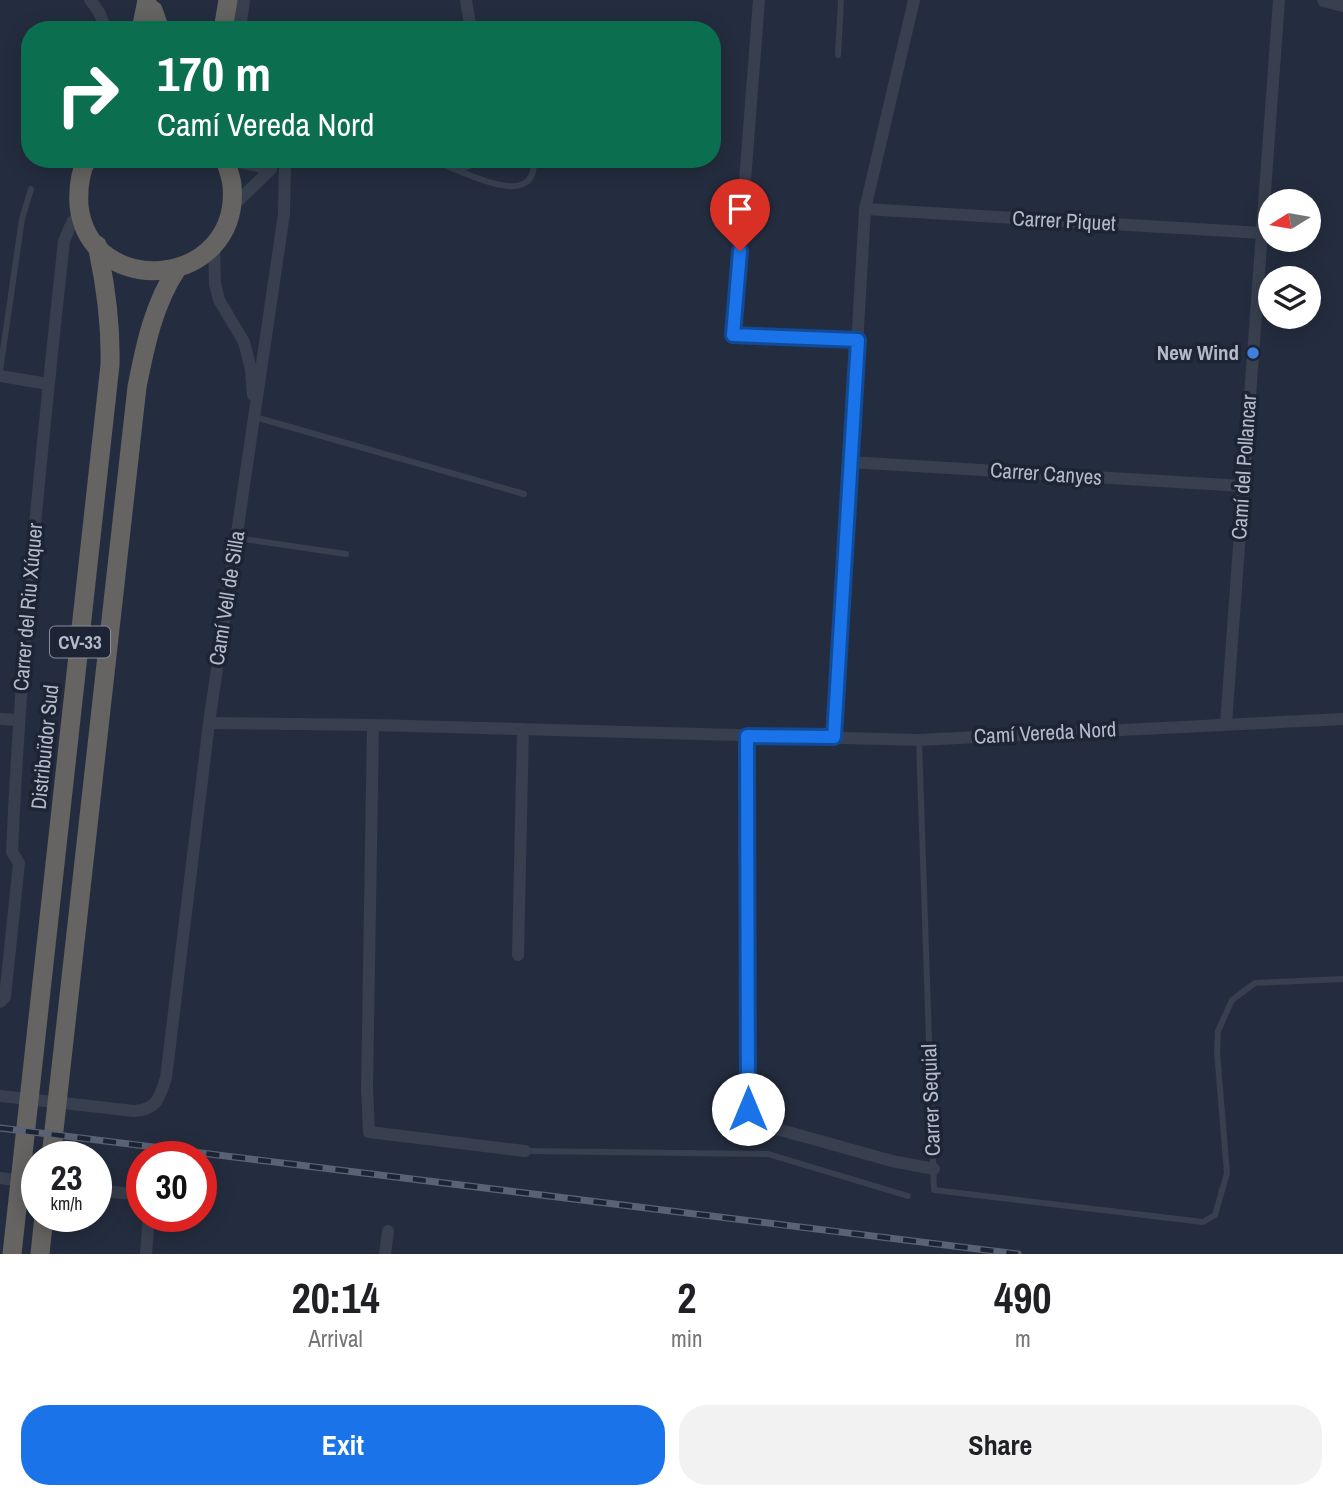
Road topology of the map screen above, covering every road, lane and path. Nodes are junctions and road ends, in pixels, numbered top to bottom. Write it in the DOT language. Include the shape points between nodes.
graph roads {
  1 [pos="90,0"];
  2 [pos="228,0"];
  3 [pos="234,0"];
  4 [pos="243,0"];
  5 [pos="466,0"];
  6 [pos="759,0"];
  7 [pos="841,0"];
  8 [pos="914,0"];
  9 [pos="1279,0"];
  10 [pos="1324,0"];
  11 [pos="1343,5"];
  12 [pos="102,21"];
  13 [pos="224,21"];
  14 [pos="232,21"];
  15 [pos="240,21"];
  16 [pos="470,21"];
  17 [pos="838,55"];
  18 [pos="82,168"];
  19 [pos="228,168"];
  20 [pos="266,168"];
  21 [pos="287,168"];
  22 [pos="454,168"];
  23 [pos="464,168"];
  24 [pos="533,168"];
  25 [pos="271,169"];
  26 [pos="458,170"];
  27 [pos="31,189"];
  28 [pos="1265,189"];
  29 [pos="232,208"];
  30 [pos="865,209"];
  31 [pos="80,215"];
  32 [pos="1258,233"];
  33 [pos="97,245"];
  34 [pos="214,246"];
  35 [pos="1261,252"];
  36 [pos="177,269"];
  37 [pos="858,340"];
  38 [pos="0,373"];
  39 [pos="48,384"];
  40 [pos="255,417"];
  41 [pos="850,462"];
  42 [pos="1243,486"];
  43 [pos="524,494"];
  44 [pos="237,538"];
  45 [pos="346,554"];
  46 [pos="0,719"];
  47 [pos="1343,719"];
  48 [pos="18,720"];
  49 [pos="209,723"];
  50 [pos="1226,724"];
  51 [pos="373,725"];
  52 [pos="523,729"];
  53 [pos="747,736"];
  54 [pos="834,737"];
  55 [pos="919,740"];
  56 [pos="517,955"];
  57 [pos="1343,979"];
  58 [pos="0,1002"];
  59 [pos="0,1096"];
  60 [pos="53,1141"];
  61 [pos="525,1151"];
  62 [pos="933,1169"];
  63 [pos="0,1178"];
  64 [pos="21,1181"];
  65 [pos="908,1196"];
  66 [pos="388,1231"];
  67 [pos="148,1232"];
  68 [pos="12,1254"];
  69 [pos="146,1254"];
  70 [pos="386,1254"];
  1 -- 12 [label="street"];
  2 -- 13 [label="highway"];
  3 -- 14 [label="street"];
  4 -- 15 [label="street"];
  5 -- 16 [label="street"];
  6 -- 37 [label="street" via="733,335"];
  7 -- 17 [label="lane"];
  8 -- 30 [label="street"];
  9 -- 28 [label="street, Camí del Pollancar"];
  10 -- 11 [label="street"];
  18 -- 31 [label="highway, CV-33"];
  19 -- 29 [label="highway, CV-33"];
  20 -- 25 [label="street"];
  21 -- 40 [label="street, Camí Vell de Silla"];
  22 -- 26 [label="lane"];
  23 -- 26 [label="lane"];
  24 -- 26 [label="lane" via="526,183 516,187 503,187"];
  25 -- 29 [label="street"];
  27 -- 38 [label="lane" via="22,219"];
  29 -- 34 [label="highway, CV-33"];
  30 -- 32 [label="street, Carrer Piquet"];
  30 -- 37 [label="street"];
  31 -- 33 [label="highway, CV-33"];
  31 -- 39 [label="street, Carrer del Riu Xúquer" via="64,241"];
  33 -- 36 [label="highway, CV-33" via="113,260 134,269"];
  33 -- 68 [label="highway, Distribuïdor Sud / CV-33" via="111,331 110,365"];
  34 -- 36 [label="highway, CV-33"];
  34 -- 40 [label="street" via="215,284 219,300 244,342"];
  35 -- 42 [label="street, Camí del Pollancar"];
  36 -- 60 [label="highway, CV-33" via="153,319 137,387"];
  37 -- 41 [label="street"];
  38 -- 39 [label="street"];
  39 -- 48 [label="street, Carrer del Riu Xúquer"];
  40 -- 43 [label="lane"];
  40 -- 44 [label="street, Camí Vell de Silla"];
  41 -- 42 [label="street, Carrer Canyes"];
  41 -- 54 [label="street"];
  42 -- 50 [label="street, Camí del Pollancar"];
  44 -- 45 [label="lane"];
  44 -- 49 [label="street, Camí Vell de Silla"];
  46 -- 48 [label="street"];
  47 -- 50 [label="street, Camí Vereda Nord"];
  48 -- 58 [label="street, Carrer del Riu Xúquer" via="12,852 19,863 5,997"];
  49 -- 51 [label="street"];
  49 -- 59 [label="street, Camí Vell de Silla" via="166,1078 157,1102 135,1111"];
  50 -- 55 [label="street, Camí Vereda Nord"];
  51 -- 52 [label="street"];
  51 -- 61 [label="street" via="369,1132"];
  52 -- 53 [label="street, Camí Vereda Nord"];
  52 -- 56 [label="street"];
  53 -- 54 [label="street, Camí Vereda Nord"];
  53 -- 62 [label="street" via="748,1109 756,1123"];
  54 -- 55 [label="street, Camí Vereda Nord"];
  55 -- 62 [label="lane, Carrer Sequial"];
  57 -- 62 [label="lane, Carrer Sequial" via="1255,983 1232,1000 1218,1031 1217,1052 1227,1173 1215,1215 1203,1222 934,1190"];
  61 -- 65 [label="lane" via="768,1154"];
  63 -- 64 [label="street"];
  66 -- 70 [label="street"];
  67 -- 69 [label="street"];
}
